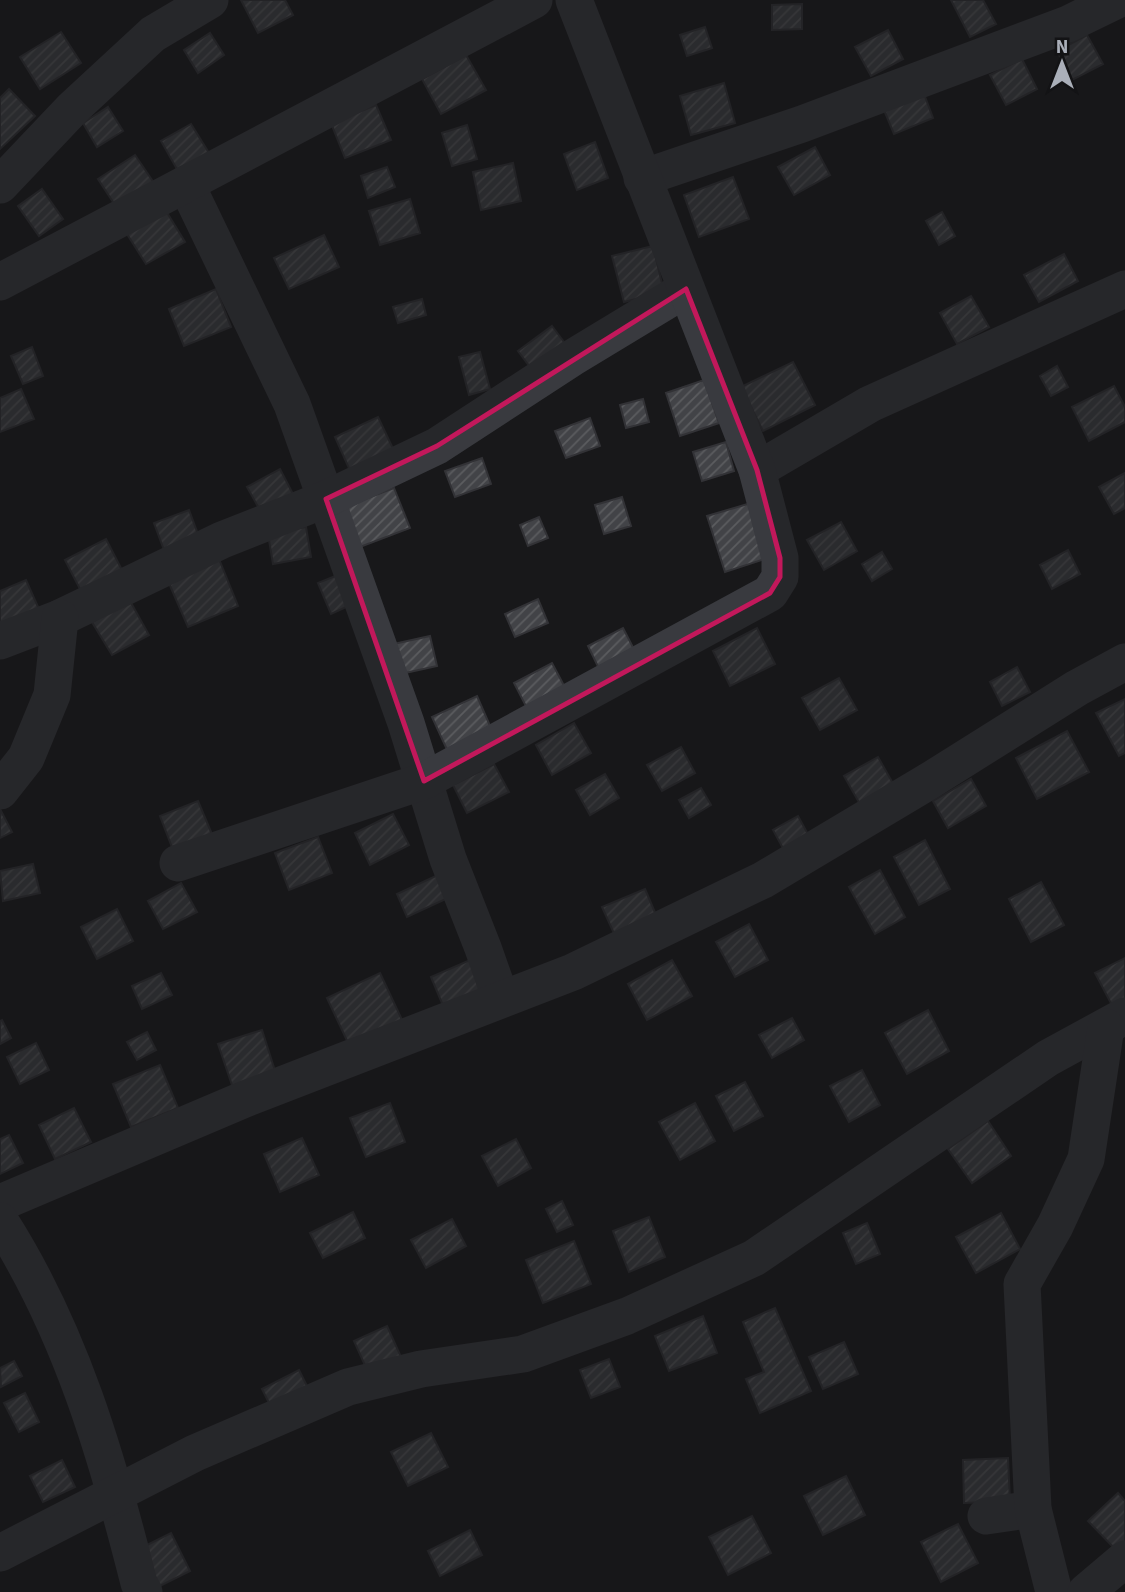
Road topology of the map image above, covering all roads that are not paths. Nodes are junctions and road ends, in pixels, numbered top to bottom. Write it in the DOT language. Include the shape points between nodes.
graph roads {
  1 [pos="211,0"];
  2 [pos="534,0"];
  3 [pos="573,0"];
  4 [pos="1117,0"];
  5 [pos="642,178"];
  6 [pos="186,184"];
  7 [pos="0,185"];
  8 [pos="0,282"];
  9 [pos="686,289"];
  10 [pos="1125,289"];
  11 [pos="757,470"];
  12 [pos="326,499"];
  13 [pos="60,618"];
  14 [pos="0,641"];
  15 [pos="1125,662"];
  16 [pos="424,781"];
  17 [pos="0,791"];
  18 [pos="178,863"];
  19 [pos="501,999"];
  20 [pos="1115,1022"];
  21 [pos="0,1203"];
  22 [pos="0,1221"];
  23 [pos="116,1493"];
  24 [pos="1033,1509"];
  25 [pos="986,1516"];
  26 [pos="0,1553"];
  27 [pos="1125,1559"];
  28 [pos="144,1592"];
  29 [pos="1054,1592"];
  30 [pos="1086,1592"];
  1 -- 7 [label="street" via="153,34 73,108"];
  2 -- 6 [label="street"];
  3 -- 5 [label="street"];
  4 -- 5 [label="street" via="1068,24 802,124"];
  5 -- 9 [label="street"];
  6 -- 8 [label="street"];
  6 -- 12 [label="street" via="292,404"];
  9 -- 11 [label="street"];
  9 -- 12 [label="street" via="437,446"];
  10 -- 11 [label="street" via="870,404"];
  11 -- 16 [label="street" via="780,558 780,577 770,593"];
  12 -- 13 [label="street" via="222,540"];
  12 -- 16 [label="street"];
  13 -- 14 [label="street"];
  13 -- 17 [label="street" via="52,695 26,758"];
  15 -- 19 [label="street" via="763,880 573,972"];
  16 -- 18 [label="street"];
  16 -- 19 [label="street" via="447,859"];
  19 -- 21 [label="street" via="245,1099"];
  20 -- 23 [label="street" via="1048,1058 754,1258 627,1316 523,1354 421,1369 348,1387"];
  20 -- 24 [label="street" via="1086,1159 1022,1284"];
  22 -- 23 [label="street" via="28,1264 72,1358"];
  23 -- 26 [label="street"];
  23 -- 28 [label="street"];
  24 -- 25 [label="street"];
  24 -- 29 [label="street"];
  27 -- 30 [label="street"];
}
